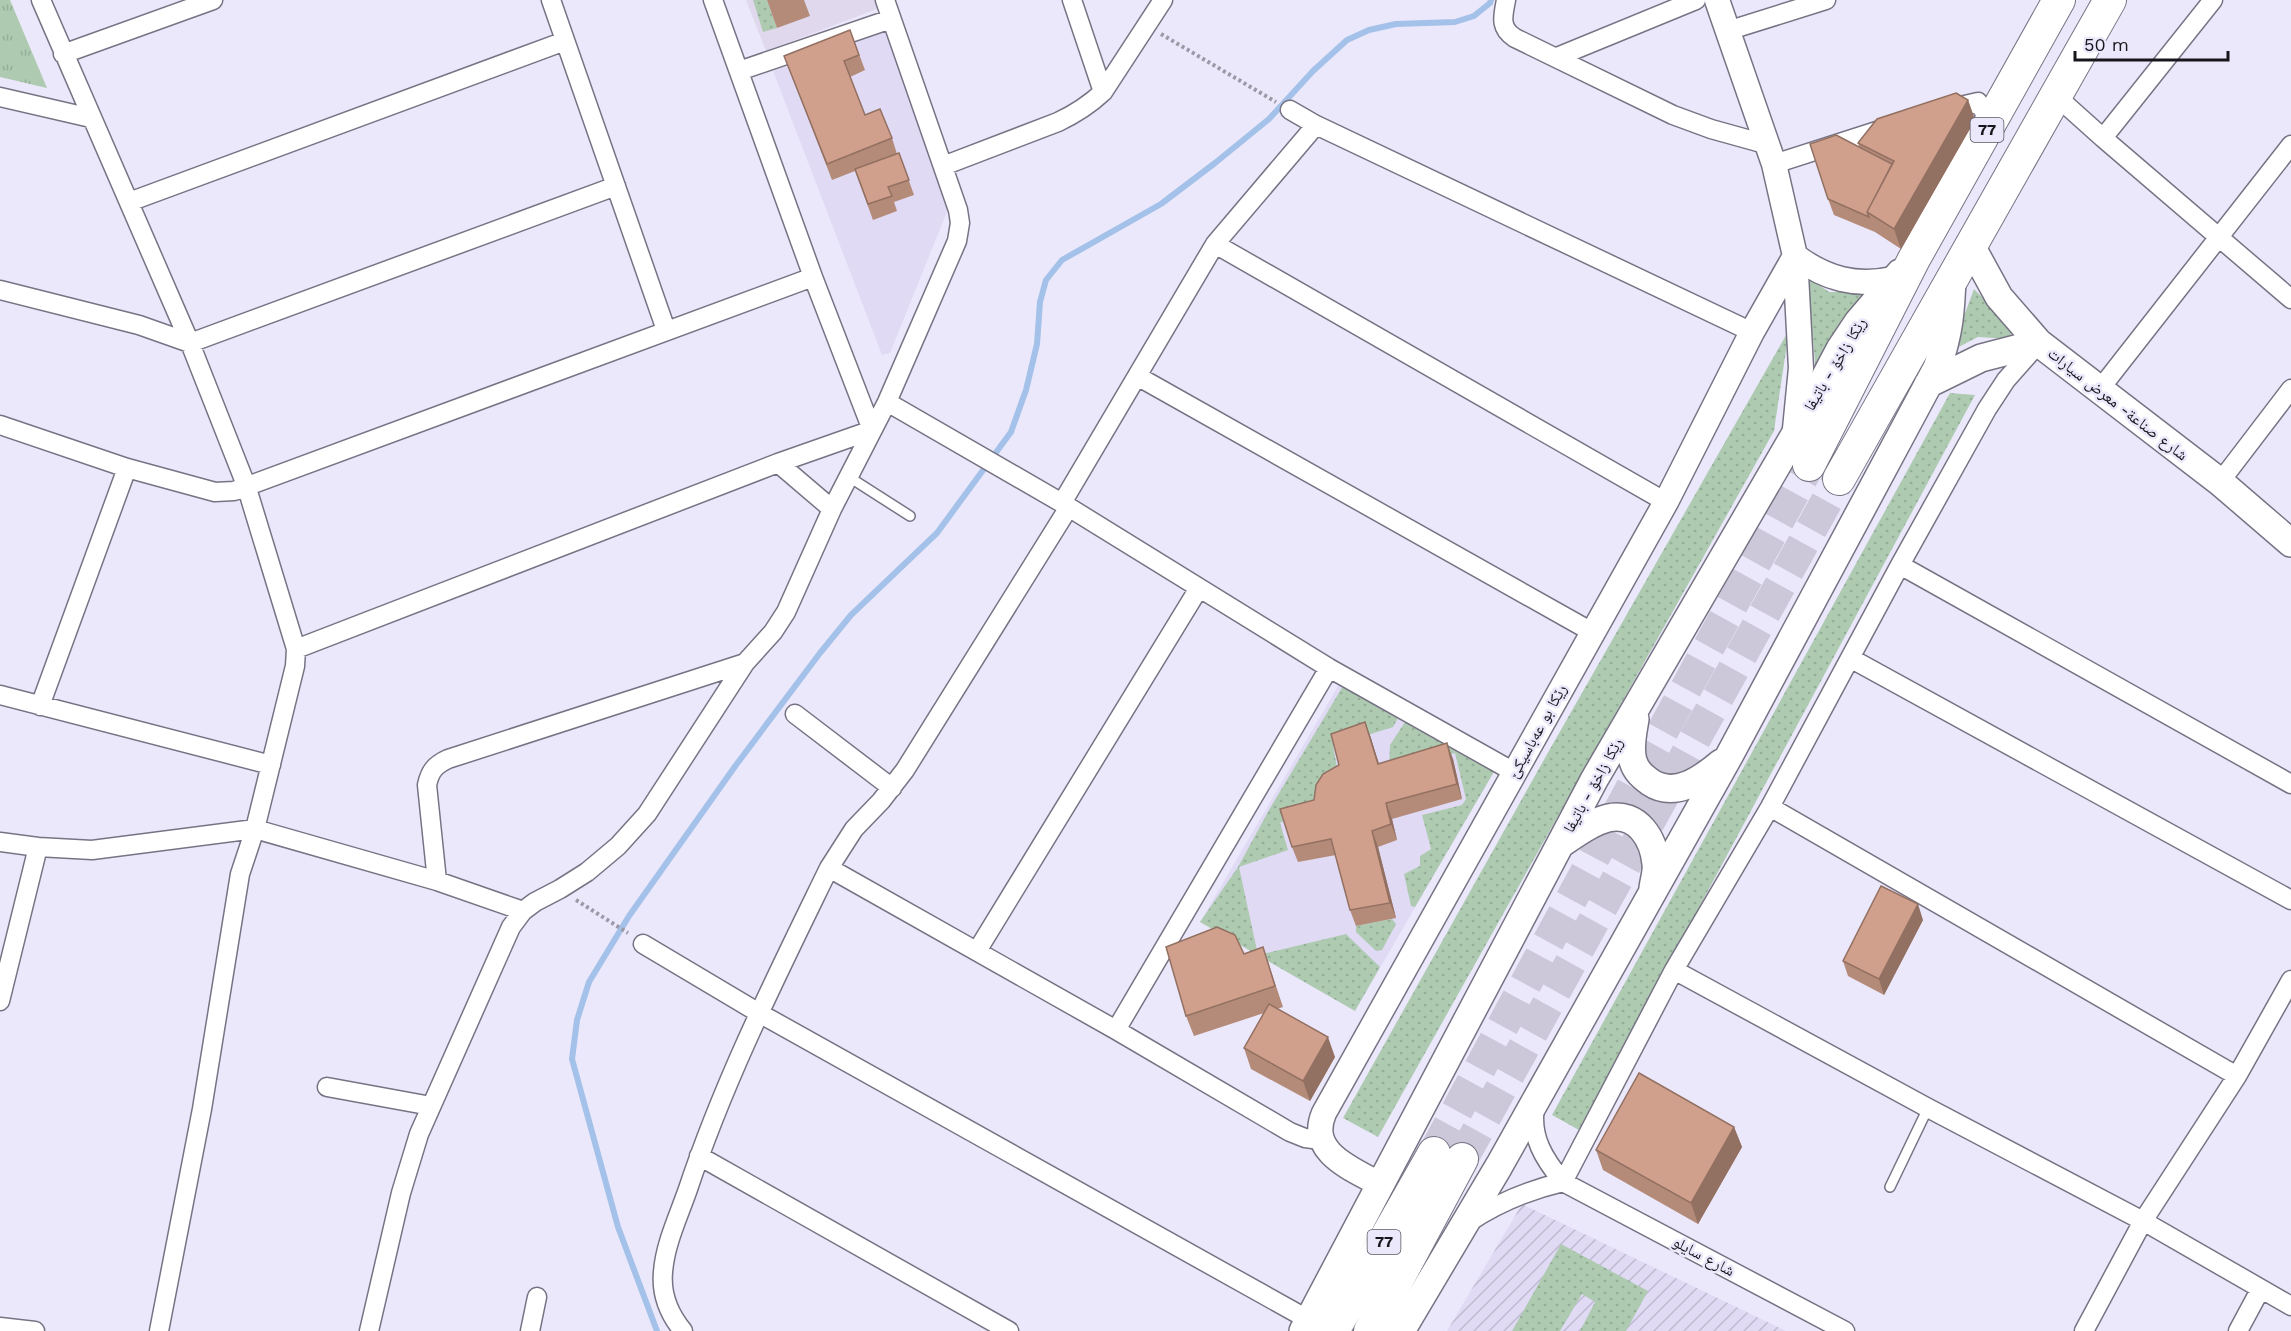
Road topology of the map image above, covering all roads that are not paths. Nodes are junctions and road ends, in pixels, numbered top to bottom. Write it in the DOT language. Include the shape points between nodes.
graph roads {
  1 [pos="41,0"];
  2 [pos="213,0"];
  3 [pos="551,0"];
  4 [pos="713,0"];
  5 [pos="885,0"];
  6 [pos="1072,0"];
  7 [pos="1163,0"];
  8 [pos="1506,0"];
  9 [pos="1696,0"];
  10 [pos="1717,0"];
  11 [pos="1826,0"];
  12 [pos="2059,0"];
  13 [pos="2110,0"];
  14 [pos="2213,0"];
  15 [pos="891,19"];
  16 [pos="1727,32"];
  17 [pos="565,40"];
  18 [pos="63,54"];
  19 [pos="1557,57"];
  20 [pos="739,71"];
  21 [pos="1103,92"];
  22 [pos="2055,95"];
  23 [pos="0,97"];
  24 [pos="1992,106"];
  25 [pos="1290,110"];
  26 [pos="1933,113"];
  27 [pos="91,118"];
  28 [pos="1899,124"];
  29 [pos="1316,125"];
  30 [pos="2103,138"];
  31 [pos="2291,145"];
  32 [pos="1769,154"];
  33 [pos="943,166"];
  34 [pos="616,186"];
  35 [pos="129,202"];
  36 [pos="2220,237"];
  37 [pos="1215,244"];
  38 [pos="1970,244"];
  39 [pos="1795,256"];
  40 [pos="1904,269"];
  41 [pos="1952,275"];
  42 [pos="813,277"];
  43 [pos="0,290"];
  44 [pos="2291,298"];
  45 [pos="666,330"];
  46 [pos="1752,332"];
  47 [pos="190,343"];
  48 [pos="2039,343"];
  49 [pos="1137,376"];
  50 [pos="1928,384"];
  51 [pos="2100,389"];
  52 [pos="2291,389"];
  53 [pos="887,402"];
  54 [pos="0,425"];
  55 [pos="872,430"];
  56 [pos="1794,435"];
  57 [pos="778,463"];
  58 [pos="1809,465"];
  59 [pos="127,468"];
  60 [pos="849,477"];
  61 [pos="1839,479"];
  62 [pos="2220,482"];
  63 [pos="246,486"];
  64 [pos="1666,502"];
  65 [pos="1066,505"];
  66 [pos="832,509"];
  67 [pos="910,516"];
  68 [pos="2291,543"];
  69 [pos="1900,565"];
  70 [pos="1200,588"];
  71 [pos="1592,632"];
  72 [pos="296,650"];
  73 [pos="1850,658"];
  74 [pos="745,663"];
  75 [pos="1329,668"];
  76 [pos="0,695"];
  77 [pos="40,706"];
  78 [pos="1636,709"];
  79 [pos="795,714"];
  80 [pos="1728,758"];
  81 [pos="271,765"];
  82 [pos="1514,772"];
  83 [pos="2291,784"];
  84 [pos="892,788"];
  85 [pos="1770,807"];
  86 [pos="255,829"];
  87 [pos="0,842"];
  88 [pos="1562,843"];
  89 [pos="38,847"];
  90 [pos="829,868"];
  91 [pos="437,881"];
  92 [pos="1653,892"];
  93 [pos="2291,900"];
  94 [pos="523,911"];
  95 [pos="637,939"];
  96 [pos="977,951"];
  97 [pos="1674,970"];
  98 [pos="2289,986"];
  99 [pos="0,1001"];
  100 [pos="759,1013"];
  101 [pos="1116,1030"];
  102 [pos="2236,1076"];
  103 [pos="327,1087"];
  104 [pos="1536,1100"];
  105 [pos="431,1106"];
  106 [pos="1928,1108"];
  107 [pos="1321,1140"];
  108 [pos="699,1156"];
  109 [pos="1563,1182"];
  110 [pos="1380,1185"];
  111 [pos="1890,1187"];
  112 [pos="2143,1221"];
  113 [pos="1463,1226"];
  114 [pos="2260,1290"];
  115 [pos="537,1297"];
  116 [pos="2291,1306"];
  117 [pos="0,1327"];
  118 [pos="1315,1327"];
  119 [pos="35,1331"];
  120 [pos="159,1331"];
  121 [pos="369,1331"];
  122 [pos="531,1331"];
  123 [pos="683,1331"];
  124 [pos="1009,1331"];
  125 [pos="1370,1331"];
  126 [pos="1401,1331"];
  127 [pos="1845,1331"];
  128 [pos="2084,1331"];
  129 [pos="2238,1331"];
  1 -- 18 [label="street"];
  2 -- 18 [label="street"];
  3 -- 17 [label="street"];
  4 -- 20 [label="street"];
  5 -- 15 [label="street"];
  6 -- 21 [label="street"];
  7 -- 21 [label="street"];
  8 -- 19 [label="street" via="1502,19 1508,34"];
  9 -- 19 [label="street"];
  10 -- 16 [label="street"];
  11 -- 16 [label="street"];
  12 -- 24 [label="highway, رێکا زاخۆ - باتیفا / 77"];
  13 -- 22 [label="highway, 77"];
  14 -- 30 [label="street"];
  15 -- 20 [label="street"];
  15 -- 33 [label="street"];
  16 -- 32 [label="street"];
  17 -- 34 [label="street"];
  17 -- 35 [label="street"];
  18 -- 27 [label="street"];
  19 -- 32 [label="street" via="1673,115"];
  20 -- 42 [label="street"];
  21 -- 33 [label="street" via="1058,122"];
  22 -- 30 [label="street"];
  22 -- 38 [label="highway, 77"];
  23 -- 27 [label="street"];
  24 -- 26 [label="street"];
  24 -- 40 [label="highway, رێکا زاخۆ - باتیفا / 77"];
  25 -- 29 [label="street"];
  27 -- 35 [label="street"];
  28 -- 32 [label="street"];
  29 -- 37 [label="street"];
  29 -- 46 [label="street"];
  30 -- 36 [label="street"];
  31 -- 36 [label="street"];
  32 -- 39 [label="street"];
  33 -- 53 [label="street" via="958,210 957,241"];
  34 -- 45 [label="street"];
  34 -- 47 [label="street"];
  35 -- 47 [label="street"];
  36 -- 44 [label="street"];
  36 -- 51 [label="street"];
  37 -- 49 [label="street"];
  37 -- 64 [label="street"];
  38 -- 41 [label="highway, 77"];
  38 -- 48 [label="main road, شارع صناعة- معرض سيارات" via="1999,297"];
  39 -- 40 [label="street" via="1838,280 1875,283"];
  39 -- 46 [label="street, رێكا بو عه‌باسيكێ"];
  39 -- 56 [label="street" via="1801,368"];
  40 -- 56 [label="main road, رێکا زاخۆ - باتیفا" via="1857,322"];
  40 -- 58 [label="highway, رێکا زاخۆ - باتیفا / 77"];
  41 -- 50 [label="main road" via="1946,342"];
  41 -- 61 [label="highway, 77"];
  42 -- 45 [label="street"];
  42 -- 55 [label="street"];
  43 -- 47 [label="street" via="139,325"];
  45 -- 63 [label="street"];
  46 -- 64 [label="street, رێكا بو عه‌باسيكێ"];
  47 -- 63 [label="street"];
  48 -- 50 [label="main road" via="1981,358"];
  48 -- 51 [label="main road, شارع صناعة- معرض سيارات"];
  48 -- 69 [label="street" via="1997,393"];
  49 -- 65 [label="street"];
  49 -- 71 [label="street"];
  50 -- 80 [label="main road"];
  51 -- 62 [label="main road, شارع صناعة- معرض سيارات"];
  52 -- 62 [label="street"];
  53 -- 55 [label="street"];
  53 -- 65 [label="street"];
  54 -- 59 [label="street"];
  55 -- 57 [label="street"];
  55 -- 60 [label="street"];
  56 -- 78 [label="main road, رێکا زاخۆ - باتیفا"];
  57 -- 66 [label="street"];
  57 -- 72 [label="street"];
  59 -- 63 [label="street" via="215,492"];
  59 -- 77 [label="street"];
  60 -- 66 [label="street"];
  60 -- 67 [label="lane"];
  62 -- 68 [label="main road, شارع صناعة- معرض سيارات"];
  63 -- 72 [label="street"];
  64 -- 71 [label="street, رێكا بو عه‌باسيكێ"];
  65 -- 70 [label="street"];
  65 -- 84 [label="street"];
  66 -- 74 [label="street" via="786,612"];
  69 -- 73 [label="street"];
  69 -- 83 [label="street"];
  70 -- 75 [label="street"];
  70 -- 96 [label="street"];
  71 -- 82 [label="street, رێكا بو عه‌باسيكێ"];
  72 -- 81 [label="street"];
  73 -- 85 [label="street"];
  73 -- 93 [label="street"];
  74 -- 91 [label="street" via="437,765 427,785"];
  74 -- 94 [label="street" via="647,814 587,872"];
  75 -- 82 [label="street"];
  75 -- 101 [label="street"];
  76 -- 77 [label="street"];
  77 -- 81 [label="street"];
  78 -- 80 [label="main road" via="1633,762 1637,771 1655,785 1679,788 1695,783"];
  78 -- 88 [label="main road, رێکا زاخۆ - باتیفا"];
  79 -- 84 [label="street"];
  80 -- 92 [label="main road"];
  81 -- 86 [label="street"];
  82 -- 107 [label="street, رێكا بو عه‌باسيكێ" via="1324,1113"];
  84 -- 90 [label="street" via="854,829"];
  85 -- 97 [label="street"];
  85 -- 102 [label="street"];
  86 -- 89 [label="street" via="92,850"];
  86 -- 91 [label="street"];
  86 -- 120 [label="street" via="240,874 202,1109"];
  87 -- 89 [label="street"];
  88 -- 92 [label="main road" via="1610,818 1634,822 1650,840 1656,866"];
  88 -- 110 [label="main road, رێکا زاخۆ - باتیفا"];
  89 -- 99 [label="street"];
  90 -- 96 [label="street"];
  90 -- 100 [label="street"];
  91 -- 94 [label="street"];
  92 -- 104 [label="main road"];
  94 -- 105 [label="street" via="511,927"];
  95 -- 100 [label="street"];
  96 -- 101 [label="street"];
  97 -- 106 [label="street"];
  97 -- 109 [label="street"];
  98 -- 102 [label="street"];
  100 -- 108 [label="street"];
  100 -- 118 [label="street"];
  101 -- 107 [label="street" via="1290,1132"];
  102 -- 112 [label="street"];
  103 -- 105 [label="street"];
  104 -- 109 [label="street, شارع سايلو" via="1538,1143"];
  104 -- 113 [label="main road"];
  105 -- 121 [label="street" via="401,1193"];
  106 -- 111 [label="lane"];
  106 -- 112 [label="street"];
  107 -- 110 [label="street" via="1331,1155"];
  108 -- 123 [label="street" via="663,1273 667,1303"];
  108 -- 124 [label="street"];
  109 -- 113 [label="street" via="1520,1194"];
  109 -- 127 [label="street, شارع سايلو"];
  110 -- 118 [label="main road, رێکا زاخۆ - باتیفا"];
  112 -- 114 [label="street"];
  112 -- 128 [label="street"];
  113 -- 126 [label="main road"];
  114 -- 116 [label="street"];
  114 -- 129 [label="street"];
  115 -- 122 [label="street"];
  117 -- 119 [label="street"];
  118 -- 125 [label="highway, 77" via="1448,1156"];
}
